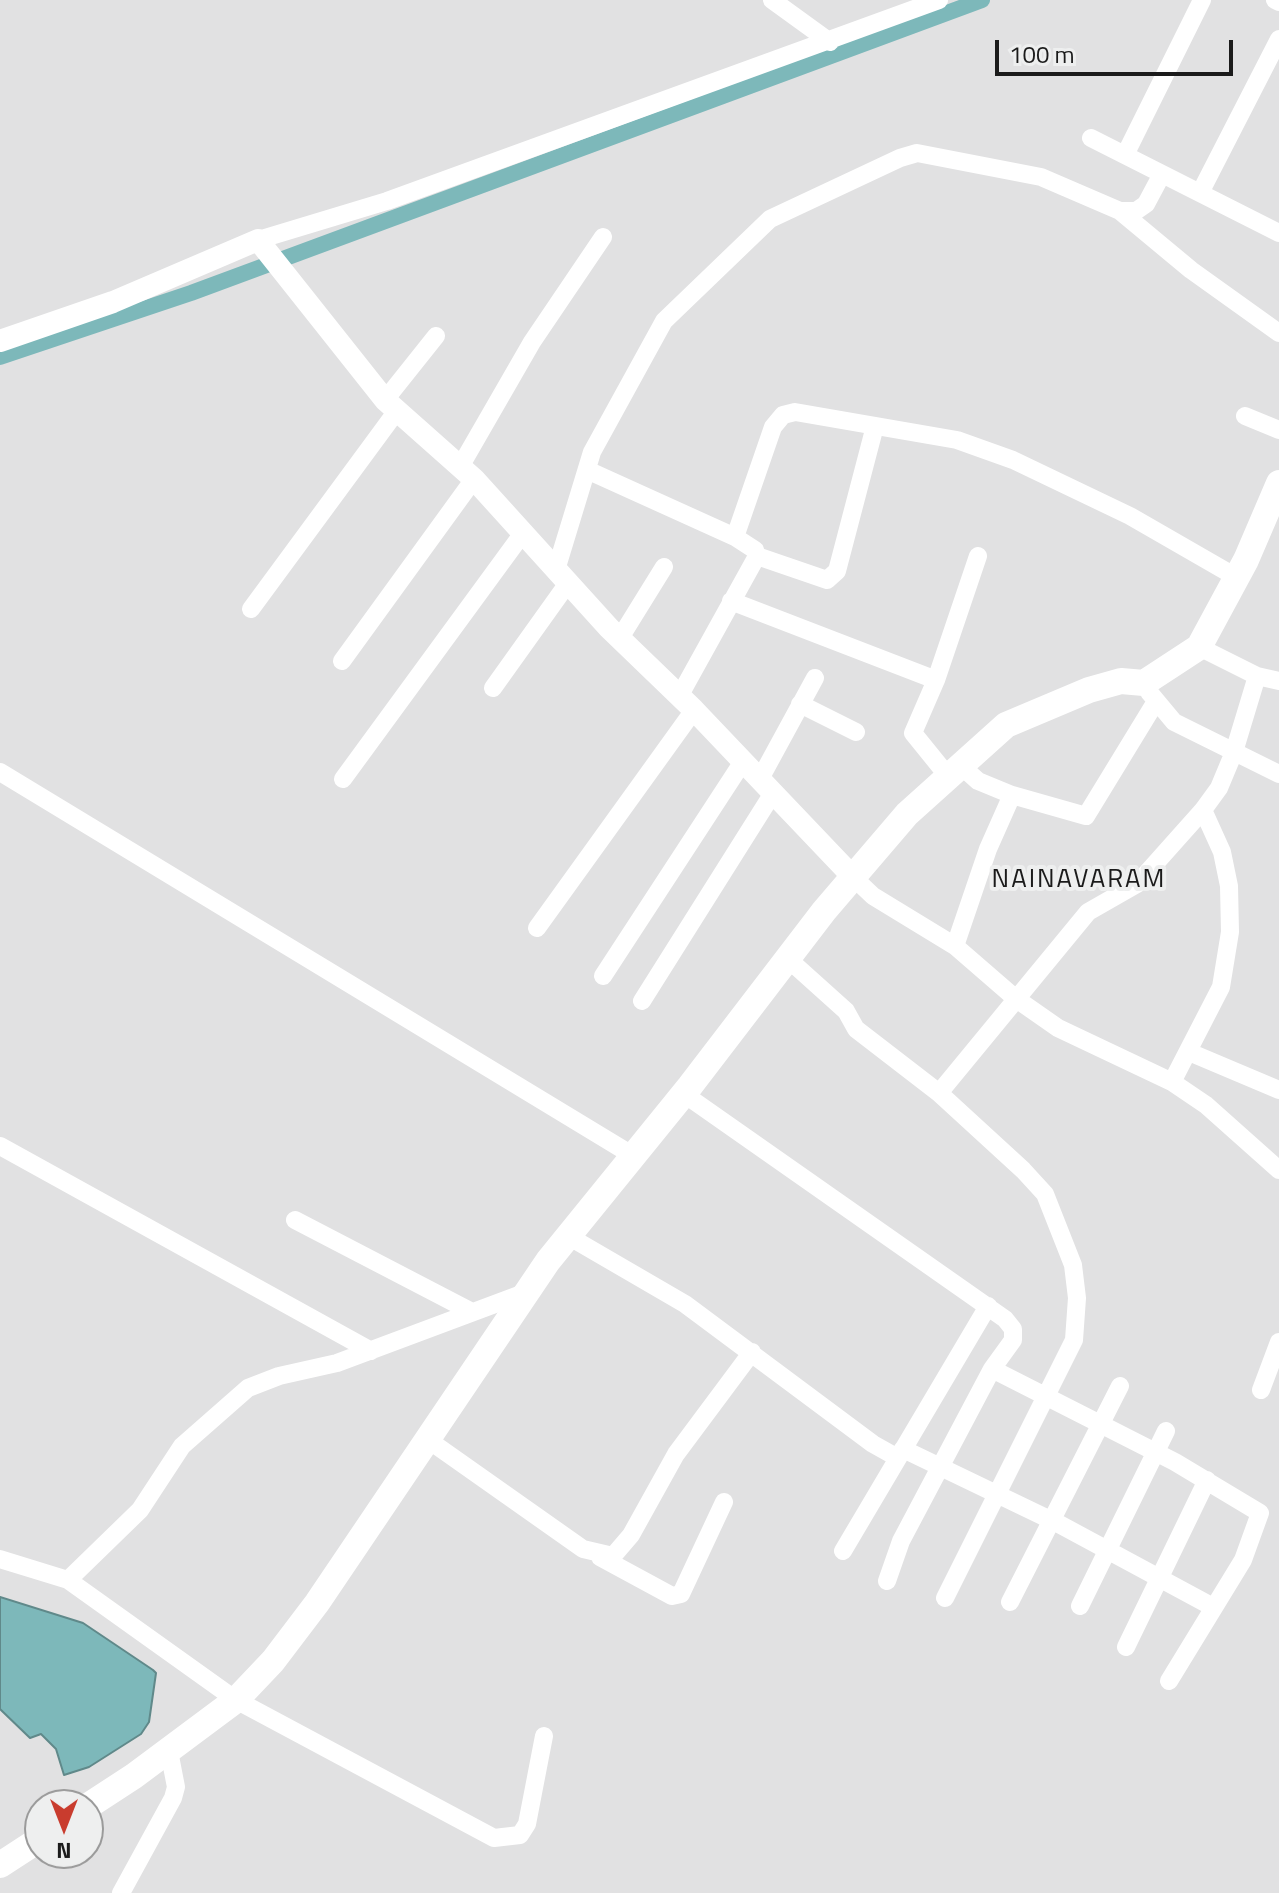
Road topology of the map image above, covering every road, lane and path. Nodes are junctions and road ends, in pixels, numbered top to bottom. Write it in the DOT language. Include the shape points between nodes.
graph roads {
  1 [pos="772,0"];
  2 [pos="1202,0"];
  3 [pos="935,1"];
  4 [pos="1279,39"];
  5 [pos="830,42"];
  6 [pos="1091,138"];
  7 [pos="1125,155"];
  8 [pos="1162,174"];
  9 [pos="1200,193"];
  10 [pos="1120,211"];
  11 [pos="1277,224"];
  12 [pos="603,237"];
  13 [pos="262,246"];
  14 [pos="1279,333"];
  15 [pos="436,336"];
  16 [pos="0,341"];
  17 [pos="390,406"];
  18 [pos="1245,416"];
  19 [pos="875,426"];
  20 [pos="1279,430"];
  21 [pos="587,470"];
  22 [pos="467,473"];
  23 [pos="1279,483"];
  24 [pos="1272,518"];
  25 [pos="523,533"];
  26 [pos="735,537"];
  27 [pos="757,556"];
  28 [pos="978,556"];
  29 [pos="664,567"];
  30 [pos="562,576"];
  31 [pos="1236,577"];
  32 [pos="731,601"];
  33 [pos="251,609"];
  34 [pos="620,638"];
  35 [pos="1199,647"];
  36 [pos="342,661"];
  37 [pos="1257,676"];
  38 [pos="815,678"];
  39 [pos="936,680"];
  40 [pos="1279,681"];
  41 [pos="493,688"];
  42 [pos="1149,693"];
  43 [pos="687,702"];
  44 [pos="800,704"];
  45 [pos="856,732"];
  46 [pos="1234,752"];
  47 [pos="742,763"];
  48 [pos="953,770"];
  49 [pos="0,772"];
  50 [pos="1279,774"];
  51 [pos="343,779"];
  52 [pos="767,786"];
  53 [pos="1012,795"];
  54 [pos="1203,810"];
  55 [pos="853,877"];
  56 [pos="537,928"];
  57 [pos="955,946"];
  58 [pos="787,958"];
  59 [pos="603,976"];
  60 [pos="1015,998"];
  61 [pos="642,1001"];
  62 [pos="1189,1052"];
  63 [pos="1172,1082"];
  64 [pos="1277,1084"];
  65 [pos="939,1093"];
  66 [pos="684,1094"];
  67 [pos="0,1146"];
  68 [pos="632,1155"];
  69 [pos="1279,1170"];
  70 [pos="295,1220"];
  71 [pos="568,1236"];
  72 [pos="527,1292"];
  73 [pos="988,1306"];
  74 [pos="472,1312"];
  75 [pos="1279,1342"];
  76 [pos="371,1351"];
  77 [pos="752,1352"];
  78 [pos="992,1369"];
  79 [pos="1120,1386"];
  80 [pos="1261,1390"];
  81 [pos="1047,1397"];
  82 [pos="1100,1426"];
  83 [pos="1166,1431"];
  84 [pos="427,1439"];
  85 [pos="1156,1452"];
  86 [pos="900,1454"];
  87 [pos="941,1469"];
  88 [pos="1207,1480"];
  89 [pos="997,1492"];
  90 [pos="724,1502"];
  91 [pos="1053,1521"];
  92 [pos="1108,1550"];
  93 [pos="843,1551"];
  94 [pos="597,1555"];
  95 [pos="0,1559"];
  96 [pos="1160,1579"];
  97 [pos="68,1580"];
  98 [pos="887,1581"];
  99 [pos="945,1598"];
  100 [pos="1010,1602"];
  101 [pos="1080,1606"];
  102 [pos="1213,1607"];
  103 [pos="1126,1647"];
  104 [pos="1169,1681"];
  105 [pos="236,1700"];
  106 [pos="544,1736"];
  107 [pos="169,1751"];
  108 [pos="104,1795"];
  109 [pos="24,1849"];
  110 [pos="0,1865"];
  111 [pos="121,1893"];
  1 -- 5 [label="street"];
  2 -- 7 [label="street"];
  3 -- 5 [label="street"];
  4 -- 9 [label="street"];
  5 -- 13 [label="street"];
  6 -- 7 [label="street"];
  7 -- 8 [label="street"];
  8 -- 9 [label="street"];
  8 -- 10 [label="street" via="1146,204 1136,211"];
  9 -- 11 [label="street"];
  10 -- 14 [label="street"];
  10 -- 21 [label="street" via="1041,177 917,153 785,210 664,321 599,436"];
  12 -- 22 [label="street" via="532,342"];
  13 -- 16 [label="street"];
  13 -- 17 [label="street"];
  15 -- 17 [label="street"];
  17 -- 22 [label="street"];
  17 -- 33 [label="street"];
  18 -- 20 [label="street"];
  19 -- 26 [label="street" via="795,412 783,415 773,427"];
  19 -- 27 [label="street" via="837,571 827,580"];
  19 -- 31 [label="street" via="957,440 1013,460 1130,516"];
  21 -- 26 [label="street"];
  21 -- 30 [label="street"];
  22 -- 25 [label="street"];
  22 -- 36 [label="street"];
  23 -- 24 [label="main road"];
  24 -- 31 [label="main road"];
  25 -- 30 [label="street"];
  25 -- 51 [label="street"];
  26 -- 27 [label="street"];
  27 -- 32 [label="street"];
  28 -- 39 [label="street"];
  29 -- 34 [label="street"];
  30 -- 34 [label="street"];
  30 -- 41 [label="street"];
  31 -- 35 [label="main road"];
  32 -- 39 [label="street"];
  32 -- 43 [label="street"];
  34 -- 43 [label="street"];
  35 -- 37 [label="street"];
  35 -- 42 [label="main road"];
  37 -- 40 [label="street"];
  37 -- 46 [label="street"];
  38 -- 44 [label="street"];
  39 -- 48 [label="street" via="913,733"];
  42 -- 46 [label="street" via="1174,722"];
  42 -- 48 [label="main road" via="1121,681 1089,690 1006,725"];
  42 -- 53 [label="street" via="1086,816"];
  43 -- 47 [label="street"];
  43 -- 56 [label="street"];
  44 -- 45 [label="street"];
  44 -- 52 [label="street"];
  46 -- 50 [label="street"];
  46 -- 54 [label="street"];
  47 -- 52 [label="street"];
  47 -- 59 [label="street"];
  48 -- 53 [label="street"];
  48 -- 55 [label="main road"];
  49 -- 68 [label="street"];
  52 -- 55 [label="street"];
  52 -- 61 [label="street"];
  53 -- 57 [label="street"];
  54 -- 60 [label="street" via="1137,884 1088,912"];
  54 -- 62 [label="street" via="1222,852 1230,932 1221,987"];
  55 -- 57 [label="street" via="873,896"];
  55 -- 58 [label="main road"];
  57 -- 60 [label="street"];
  58 -- 65 [label="street" via="846,1011 856,1029"];
  58 -- 66 [label="main road"];
  60 -- 63 [label="street" via="1081,1041"];
  60 -- 65 [label="street"];
  62 -- 63 [label="street"];
  62 -- 64 [label="street"];
  63 -- 69 [label="street"];
  65 -- 81 [label="street" via="1045,1194 1073,1265 1074,1340"];
  66 -- 68 [label="main road"];
  66 -- 73 [label="street"];
  67 -- 76 [label="street"];
  68 -- 71 [label="main road"];
  70 -- 74 [label="street"];
  71 -- 72 [label="main road"];
  71 -- 77 [label="street" via="685,1304"];
  72 -- 74 [label="street"];
  72 -- 84 [label="main road"];
  73 -- 78 [label="street" via="1013,1329 1013,1340"];
  73 -- 86 [label="street"];
  74 -- 76 [label="street"];
  75 -- 80 [label="street"];
  76 -- 97 [label="street" via="248,1388 182,1446 148,1500"];
  77 -- 86 [label="street" via="873,1444"];
  77 -- 94 [label="street" via="676,1454 623,1548 613,1556"];
  78 -- 81 [label="street"];
  78 -- 87 [label="street"];
  79 -- 82 [label="street"];
  81 -- 82 [label="street"];
  81 -- 89 [label="street"];
  82 -- 85 [label="street"];
  82 -- 91 [label="street"];
  83 -- 85 [label="street"];
  84 -- 94 [label="street"];
  84 -- 105 [label="main road" via="317,1603"];
  85 -- 88 [label="street"];
  85 -- 92 [label="street"];
  86 -- 87 [label="street"];
  86 -- 93 [label="street"];
  87 -- 89 [label="street"];
  87 -- 98 [label="street" via="901,1541"];
  88 -- 96 [label="street"];
  88 -- 102 [label="street" via="1260,1513 1243,1560"];
  89 -- 91 [label="street"];
  89 -- 99 [label="street"];
  90 -- 94 [label="street" via="681,1594 672,1596"];
  91 -- 92 [label="street"];
  91 -- 100 [label="street"];
  92 -- 96 [label="street"];
  92 -- 101 [label="street"];
  95 -- 97 [label="street"];
  96 -- 102 [label="street"];
  96 -- 103 [label="street"];
  97 -- 105 [label="street"];
  102 -- 104 [label="street"];
  105 -- 106 [label="street" via="494,1838 520,1835 527,1824"];
  105 -- 107 [label="main road"];
  107 -- 108 [label="main road"];
  107 -- 111 [label="street" via="173,1798"];
  109 -- 110 [label="main road"];
}
